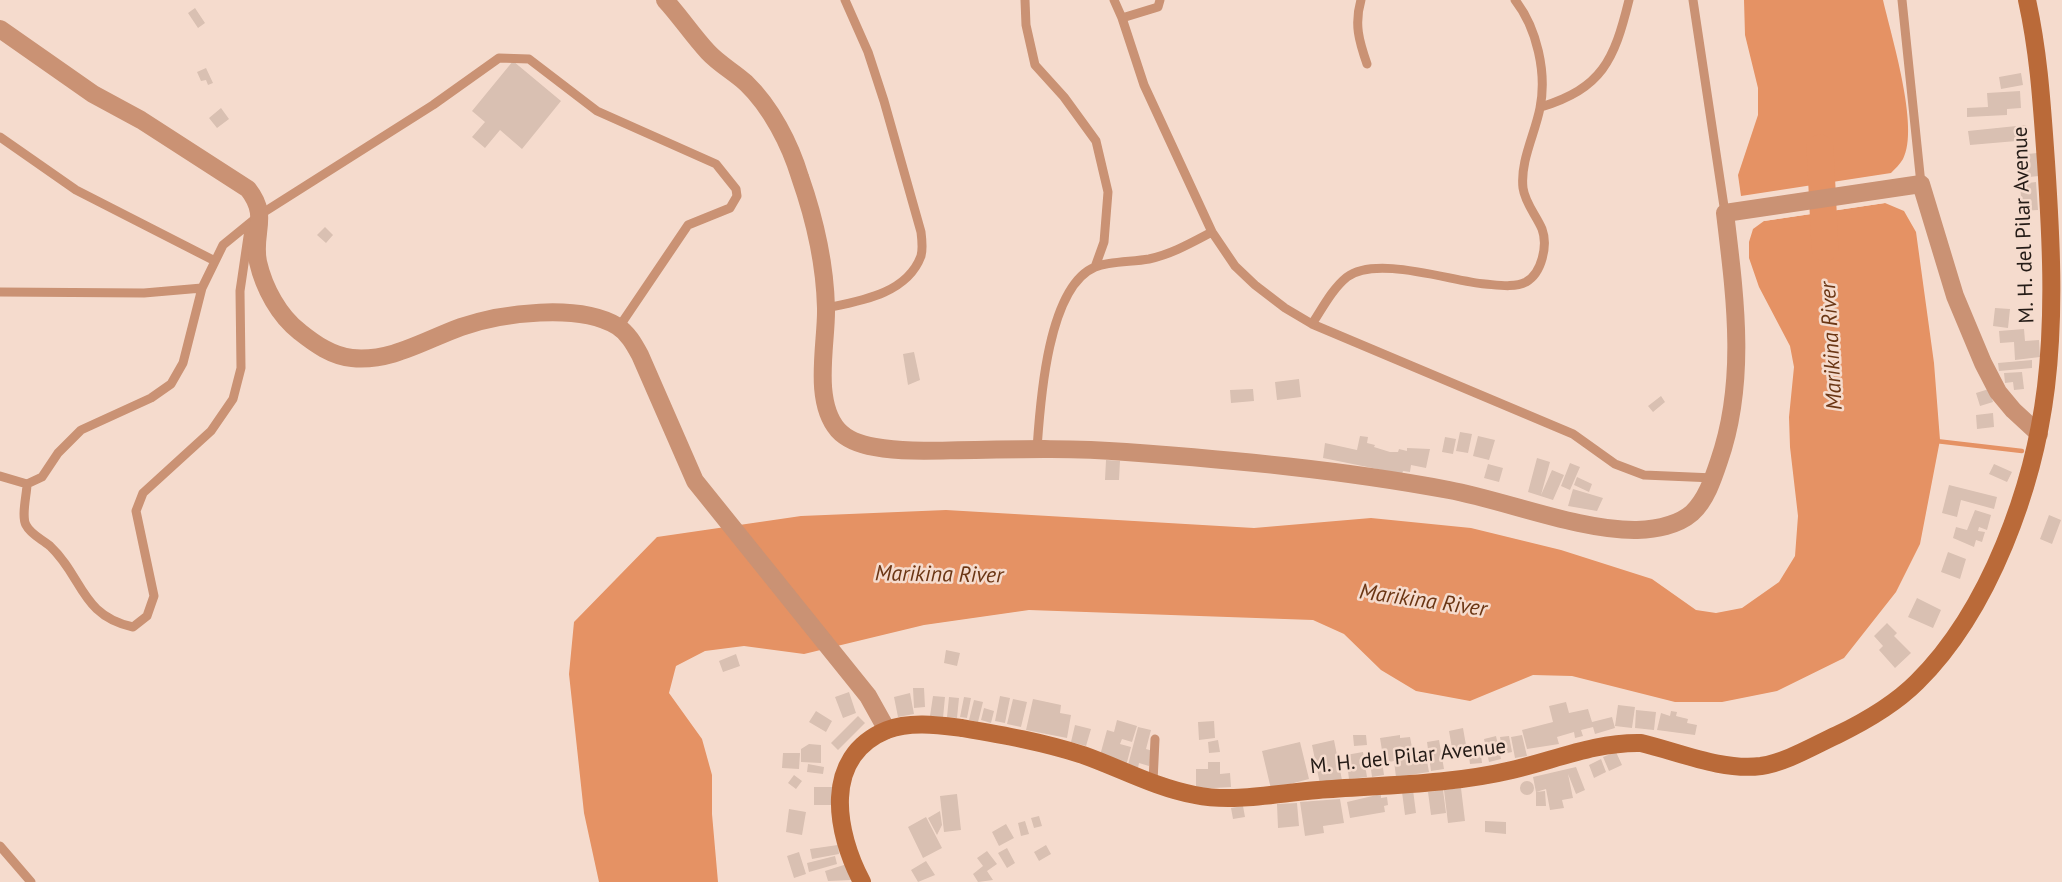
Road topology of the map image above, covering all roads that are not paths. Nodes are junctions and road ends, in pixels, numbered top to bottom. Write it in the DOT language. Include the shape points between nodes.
graph roads {
  1 [pos="665,0"];
  2 [pos="845,0"];
  3 [pos="1025,0"];
  4 [pos="1114,0"];
  5 [pos="1160,0"];
  6 [pos="1360,0"];
  7 [pos="1515,0"];
  8 [pos="1629,0"];
  9 [pos="1693,0"];
  10 [pos="1902,0"];
  11 [pos="2027,0"];
  12 [pos="1122,18"];
  13 [pos="0,29"];
  14 [pos="1367,64"];
  15 [pos="1541,107"];
  16 [pos="0,137"];
  17 [pos="1921,184"];
  18 [pos="1725,213"];
  19 [pos="256,218"];
  20 [pos="1212,232"];
  21 [pos="215,261"];
  22 [pos="1095,267"];
  23 [pos="202,288"];
  24 [pos="0,292"];
  25 [pos="826,308"];
  26 [pos="1312,324"];
  27 [pos="619,327"];
  28 [pos="2039,434"];
  29 [pos="1038,449"];
  30 [pos="0,476"];
  31 [pos="1714,478"];
  32 [pos="27,484"];
  33 [pos="887,730"];
  34 [pos="1155,739"];
  35 [pos="1153,783"];
  36 [pos="0,846"];
  37 [pos="31,882"];
  38 [pos="862,882"];
  1 -- 25 [label="street" via="708,52 747,84 783,137 800,175"];
  2 -- 25 [label="lane" via="884,101 921,232 922,254 899,283 884,292"];
  3 -- 22 [label="lane" via="1035,65 1096,141 1108,192 1104,242"];
  4 -- 12 [label="lane"];
  5 -- 12 [label="lane" via="1158,7"];
  6 -- 14 [label="lane" via="1357,35"];
  7 -- 15 [label="lane" via="1535,38"];
  8 -- 15 [label="lane" via="1600,74 1583,90"];
  9 -- 18 [label="lane"];
  10 -- 17 [label="lane"];
  11 -- 28 [label="street, M. H. del Pilar Avenue" via="2037,48 2052,269 2046,385"];
  12 -- 20 [label="lane" via="1144,85"];
  13 -- 19 [label="street" via="93,94 234,178 256,199"];
  15 -- 26 [label="lane" via="1525,163 1523,188 1542,231 1537,273 1525,282 1507,285 1416,272 1361,270 1347,277 1332,293"];
  16 -- 21 [label="lane" via="76,190"];
  17 -- 18 [label="street"];
  17 -- 28 [label="street" via="1955,296 1983,363 1998,392"];
  18 -- 31 [label="street" via="1734,289 1736,372 1732,412"];
  19 -- 21 [label="lane" via="223,245"];
  19 -- 27 [label="street" via="258,262 271,294 286,318 326,351 351,358 377,357 404,351 491,318 532,314 586,315"];
  19 -- 27 [label="lane" via="499,58 529,59 597,111 716,164 736,189 737,196 730,208 688,225"];
  19 -- 32 [label="lane" via="240,291 241,368 232,399 211,430 143,493 136,511 154,596 147,616 133,627 113,623 94,607 51,547 24,522"];
  20 -- 22 [label="lane" via="1175,252"];
  20 -- 26 [label="lane" via="1235,266 1255,285"];
  21 -- 23 [label="lane"];
  22 -- 29 [label="lane" via="1080,278 1062,308 1049,345"];
  23 -- 24 [label="lane" via="144,293"];
  23 -- 32 [label="lane" via="183,363 171,384 152,398 81,430 58,453 42,477"];
  25 -- 29 [label="street" via="822,385 836,428 850,439 873,447 910,451"];
  26 -- 31 [label="lane" via="1572,434 1615,464 1644,475"];
  27 -- 33 [label="street" via="640,354 683,458 712,505 859,685"];
  28 -- 35 [label="street, M. H. del Pilar Avenue" via="2026,482 1989,578 1940,656 1917,682 1876,714 1782,760 1761,766 1738,766 1626,742 1511,771 1446,780 1217,798"];
  29 -- 31 [label="street" via="1154,454 1324,472 1449,490 1576,521 1636,530 1669,526 1691,513"];
  30 -- 32 [label="lane"];
  33 -- 35 [label="street, M. H. del Pilar Avenue" via="930,724 1042,742"];
  33 -- 38 [label="street, M. H. del Pilar Avenue" via="853,756 843,776 838,801 841,834"];
  34 -- 35 [label="lane"];
  36 -- 37 [label="lane"];
}
